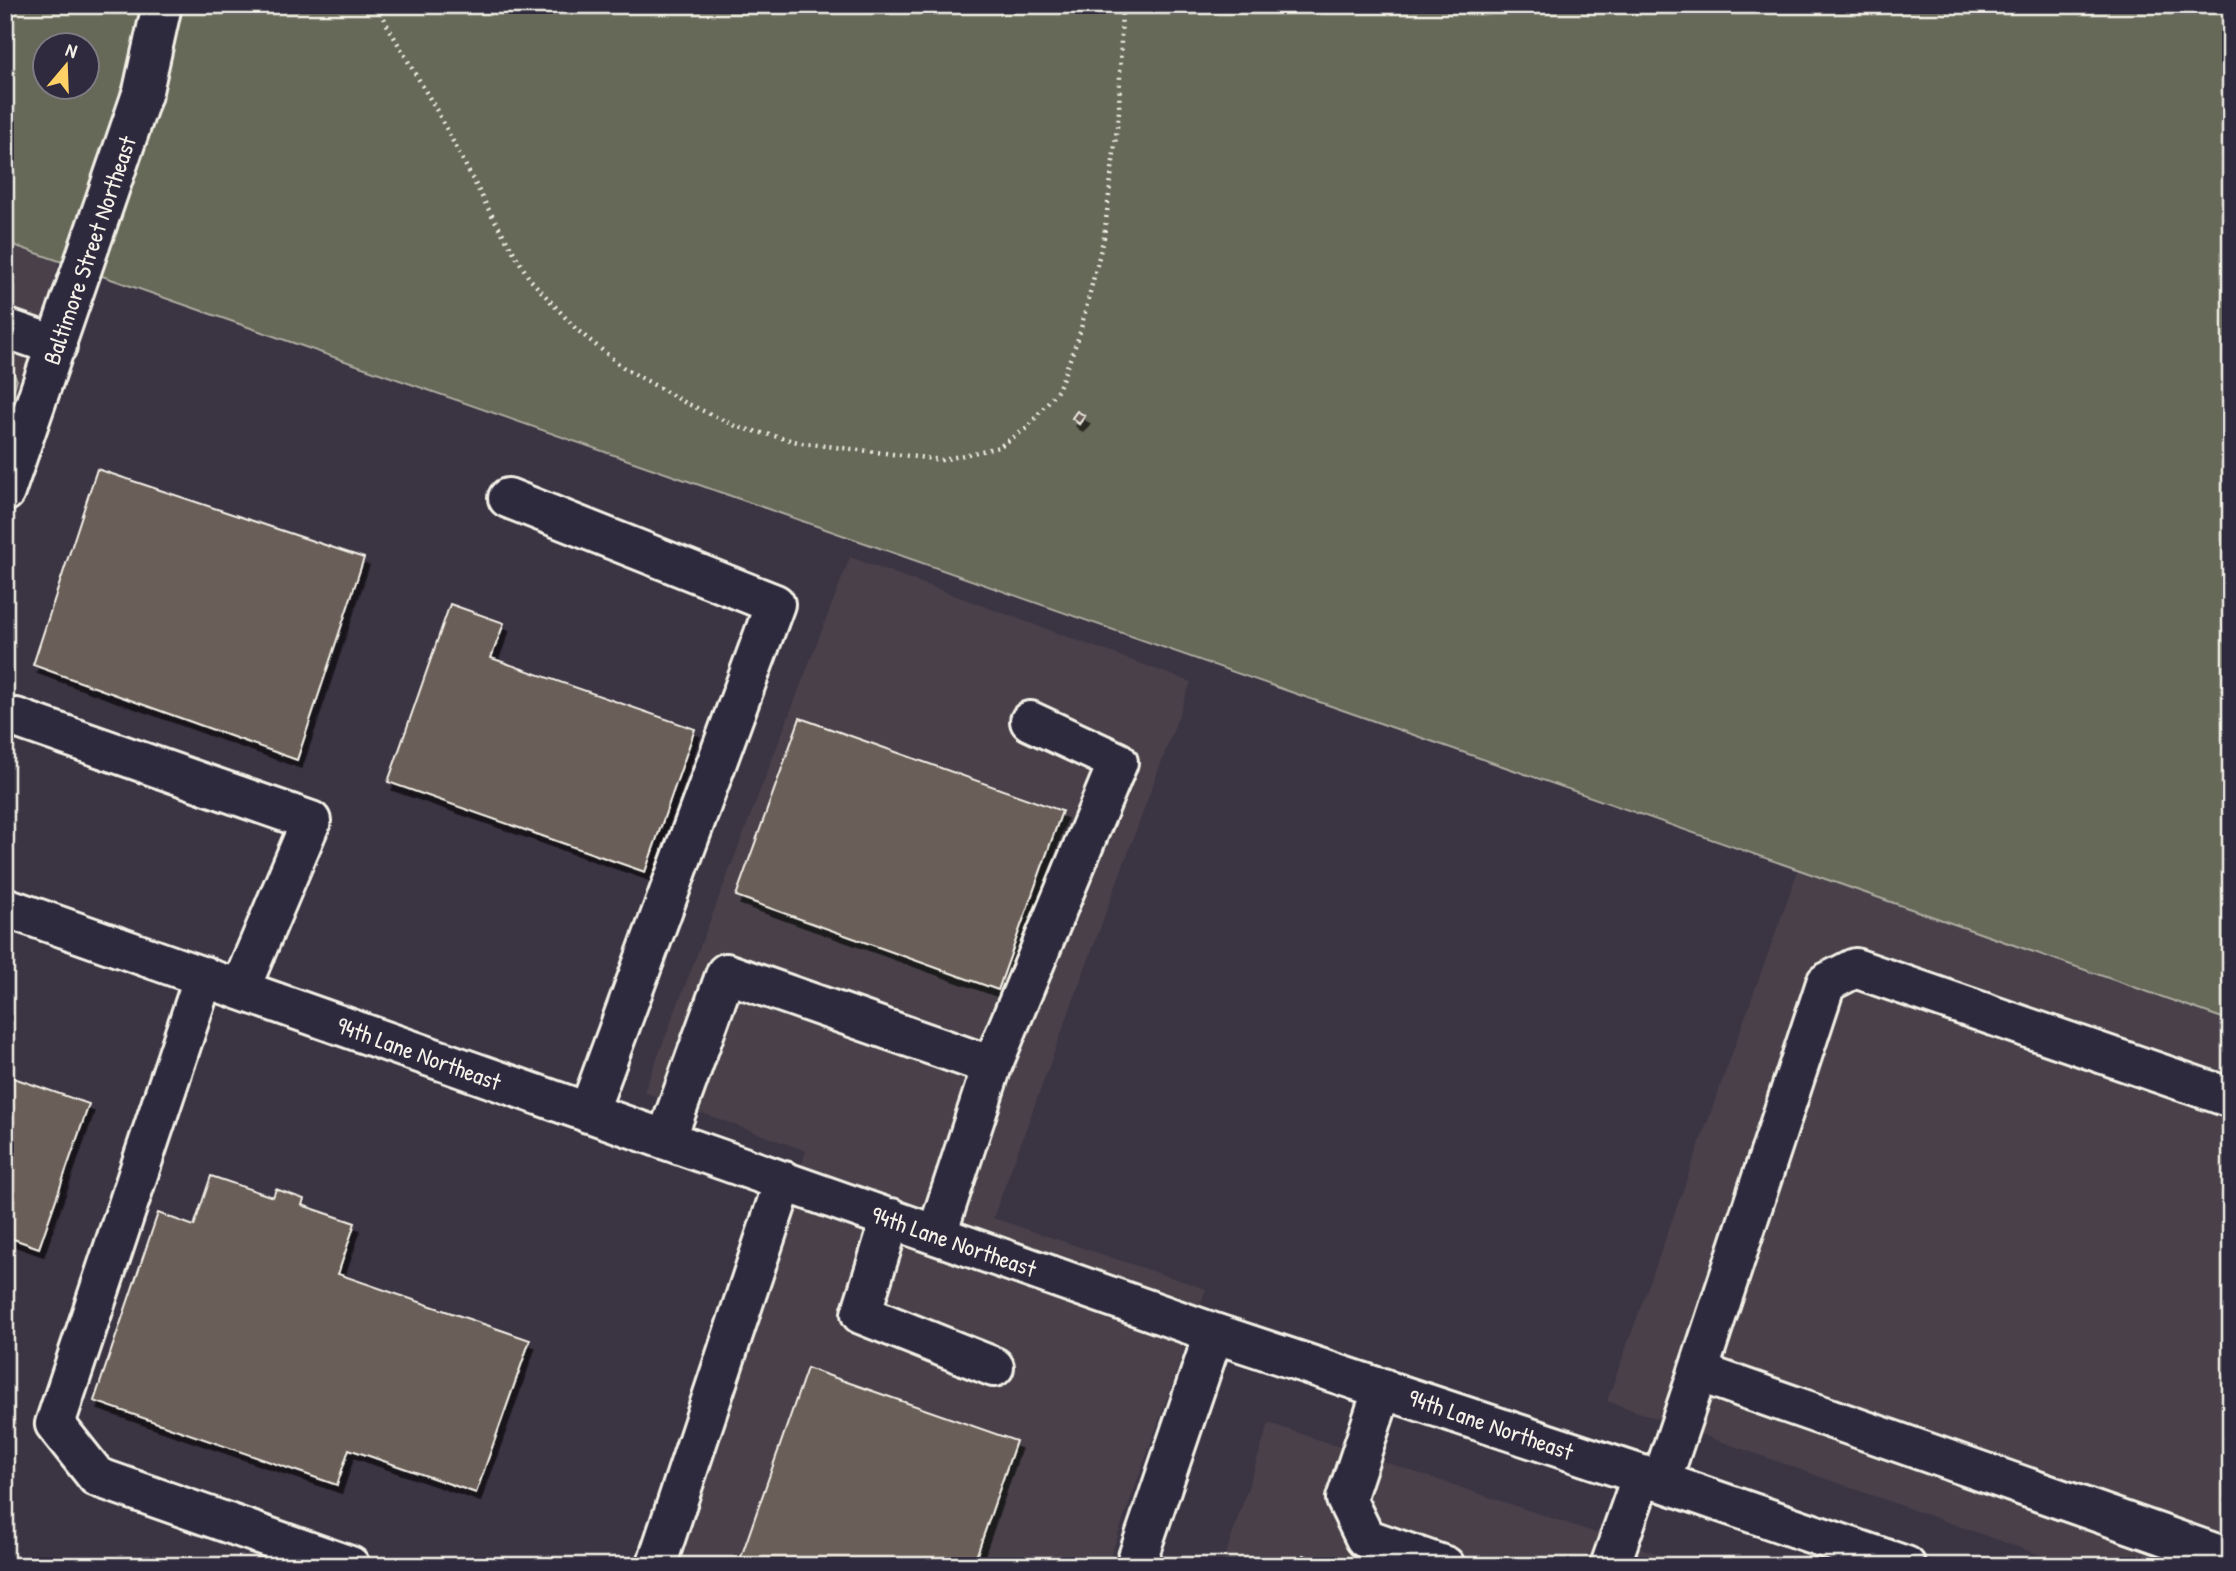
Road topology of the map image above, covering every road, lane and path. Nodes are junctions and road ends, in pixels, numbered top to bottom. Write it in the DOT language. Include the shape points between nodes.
graph roads {
  1 [pos="162,5"];
  2 [pos="379,5"];
  3 [pos="1122,5"];
  4 [pos="5,328"];
  5 [pos="57,346"];
  6 [pos="5,492"];
  7 [pos="508,498"];
  8 [pos="16,719"];
  9 [pos="1030,721"];
  10 [pos="5,907"];
  11 [pos="204,976"];
  12 [pos="240,989"];
  13 [pos="992,1066"];
  14 [pos="2231,1098"];
  15 [pos="588,1113"];
  16 [pos="666,1140"];
  17 [pos="784,1181"];
  18 [pos="891,1218"];
  19 [pos="937,1234"];
  20 [pos="1214,1333"];
  21 [pos="994,1367"];
  22 [pos="1698,1372"];
  23 [pos="1383,1388"];
  24 [pos="1652,1478"];
  25 [pos="2231,1559"];
  26 [pos="350,1566"];
  27 [pos="656,1566"];
  28 [pos="1135,1566"];
  29 [pos="1445,1566"];
  30 [pos="1610,1566"];
  31 [pos="1906,1566"];
  1 -- 5 [label="street, Baltimore Street Northeast" via="143,91"];
  2 -- 3 [label="path" via="529,278 576,329 624,368 738,427 802,443 942,460 999,447 1027,428 1058,390 1079,336 1104,237 1119,111"];
  4 -- 5 [label="street"];
  5 -- 6 [label="street, Baltimore Street Northeast"];
  7 -- 15 [label="street" via="775,604"];
  8 -- 12 [label="street" via="311,821"];
  9 -- 13 [label="street" via="1118,762"];
  10 -- 11 [label="street, 94th Lane Northeast"];
  11 -- 12 [label="street, 94th Lane Northeast"];
  11 -- 26 [label="street" via="55,1424 97,1478"];
  12 -- 15 [label="street, 94th Lane Northeast"];
  13 -- 16 [label="street" via="726,972"];
  13 -- 19 [label="street"];
  14 -- 22 [label="street" via="1855,968 1826,983"];
  15 -- 16 [label="street, 94th Lane Northeast"];
  16 -- 17 [label="street, 94th Lane Northeast"];
  17 -- 18 [label="street, 94th Lane Northeast"];
  17 -- 27 [label="street"];
  18 -- 19 [label="street, 94th Lane Northeast"];
  18 -- 21 [label="street" via="862,1314"];
  19 -- 20 [label="street, 94th Lane Northeast"];
  20 -- 23 [label="street, 94th Lane Northeast"];
  20 -- 28 [label="street"];
  22 -- 24 [label="street"];
  22 -- 25 [label="street"];
  23 -- 24 [label="street, 94th Lane Northeast"];
  23 -- 29 [label="street" via="1346,1499 1365,1538"];
  24 -- 30 [label="street"];
  24 -- 31 [label="street, 94th Lane Northeast"];
}
